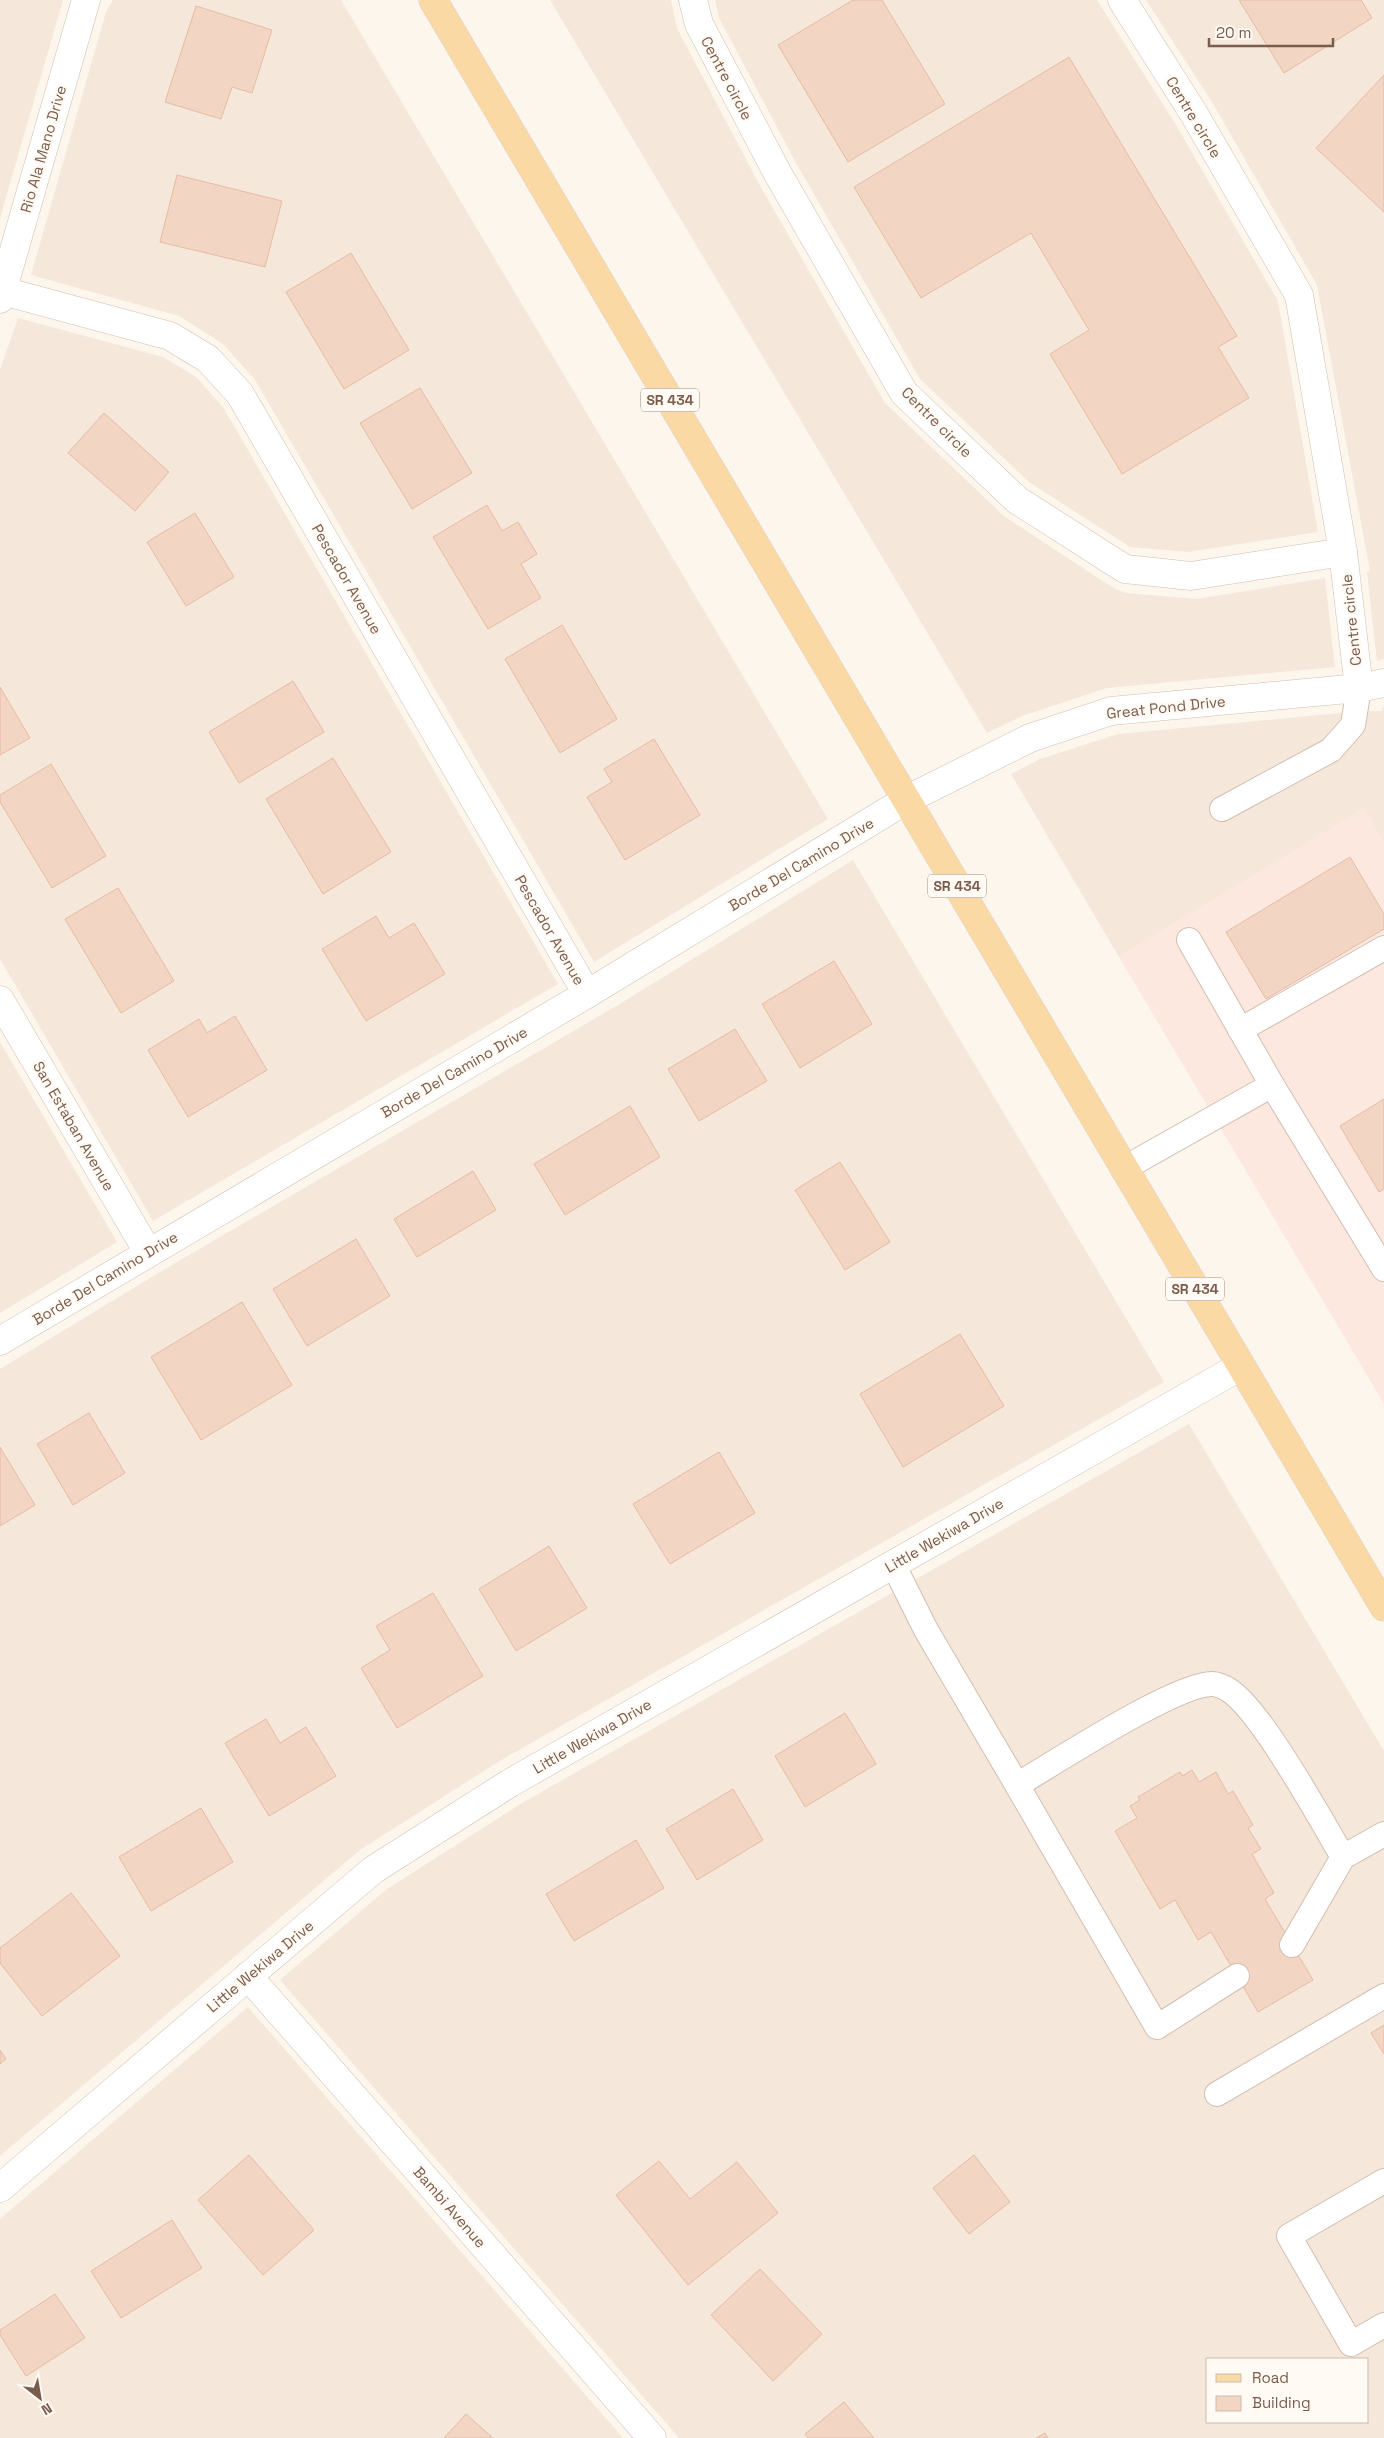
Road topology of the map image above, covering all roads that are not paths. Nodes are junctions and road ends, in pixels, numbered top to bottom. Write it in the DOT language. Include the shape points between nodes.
graph roads {
  1 [pos="86,0"];
  2 [pos="433,0"];
  3 [pos="693,0"];
  4 [pos="1122,0"];
  5 [pos="1,295"];
  6 [pos="1343,552"];
  7 [pos="1371,686"];
  8 [pos="906,800"];
  9 [pos="1222,809"];
  10 [pos="1189,940"];
  11 [pos="1384,948"];
  12 [pos="588,994"];
  13 [pos="0,1000"];
  14 [pos="1240,1030"];
  15 [pos="1272,1085"];
  16 [pos="1123,1169"];
  17 [pos="148,1252"];
  18 [pos="1384,1269"];
  19 [pos="0,1341"];
  20 [pos="1241,1366"];
  21 [pos="894,1564"];
  22 [pos="1384,1607"];
  23 [pos="1017,1785"];
  24 [pos="1384,1834"];
  25 [pos="1344,1857"];
  26 [pos="1292,1945"];
  27 [pos="248,1976"];
  28 [pos="1237,1976"];
  29 [pos="1384,1996"];
  30 [pos="1217,2094"];
  31 [pos="1384,2181"];
  32 [pos="0,2188"];
  33 [pos="1384,2325"];
  34 [pos="652,2438"];
  1 -- 5 [label="street, Rio Ala Mano Drive"];
  2 -- 8 [label="main road, SR 434"];
  3 -- 6 [label="street, Centre circle" via="698,24 778,174 904,392 1017,500 1125,569 1191,576"];
  4 -- 6 [label="street, Centre circle" via="1194,114 1299,295"];
  5 -- 12 [label="street, Pescador Avenue" via="170,336 208,359 240,394"];
  6 -- 7 [label="street, Centre circle"];
  7 -- 8 [label="street, Great Pond Drive" via="1111,711 1030,738"];
  7 -- 9 [label="lane" via="1353,725 1331,750"];
  8 -- 12 [label="street, Borde Del Camino Drive"];
  8 -- 16 [label="main road, SR 434"];
  10 -- 14 [label="lane"];
  11 -- 14 [label="lane"];
  12 -- 17 [label="street, Borde Del Camino Drive"];
  13 -- 17 [label="street, San Estaban Avenue"];
  14 -- 15 [label="lane"];
  15 -- 16 [label="lane"];
  15 -- 18 [label="lane"];
  16 -- 20 [label="main road, SR 434"];
  17 -- 19 [label="street, Borde Del Camino Drive"];
  20 -- 21 [label="street, Little Wekiwa Drive"];
  20 -- 22 [label="main road, SR 434"];
  21 -- 23 [label="lane" via="926,1630"];
  21 -- 27 [label="street, Little Wekiwa Drive" via="510,1782 373,1870"];
  23 -- 25 [label="lane" via="1156,1704 1212,1684 1228,1689 1272,1740"];
  23 -- 28 [label="lane" via="1157,2026"];
  24 -- 25 [label="lane"];
  25 -- 26 [label="lane"];
  27 -- 32 [label="street, Little Wekiwa Drive"];
  27 -- 34 [label="street, Bambi Avenue"];
  29 -- 30 [label="lane"];
  31 -- 33 [label="lane" via="1289,2236 1351,2344"];
}
